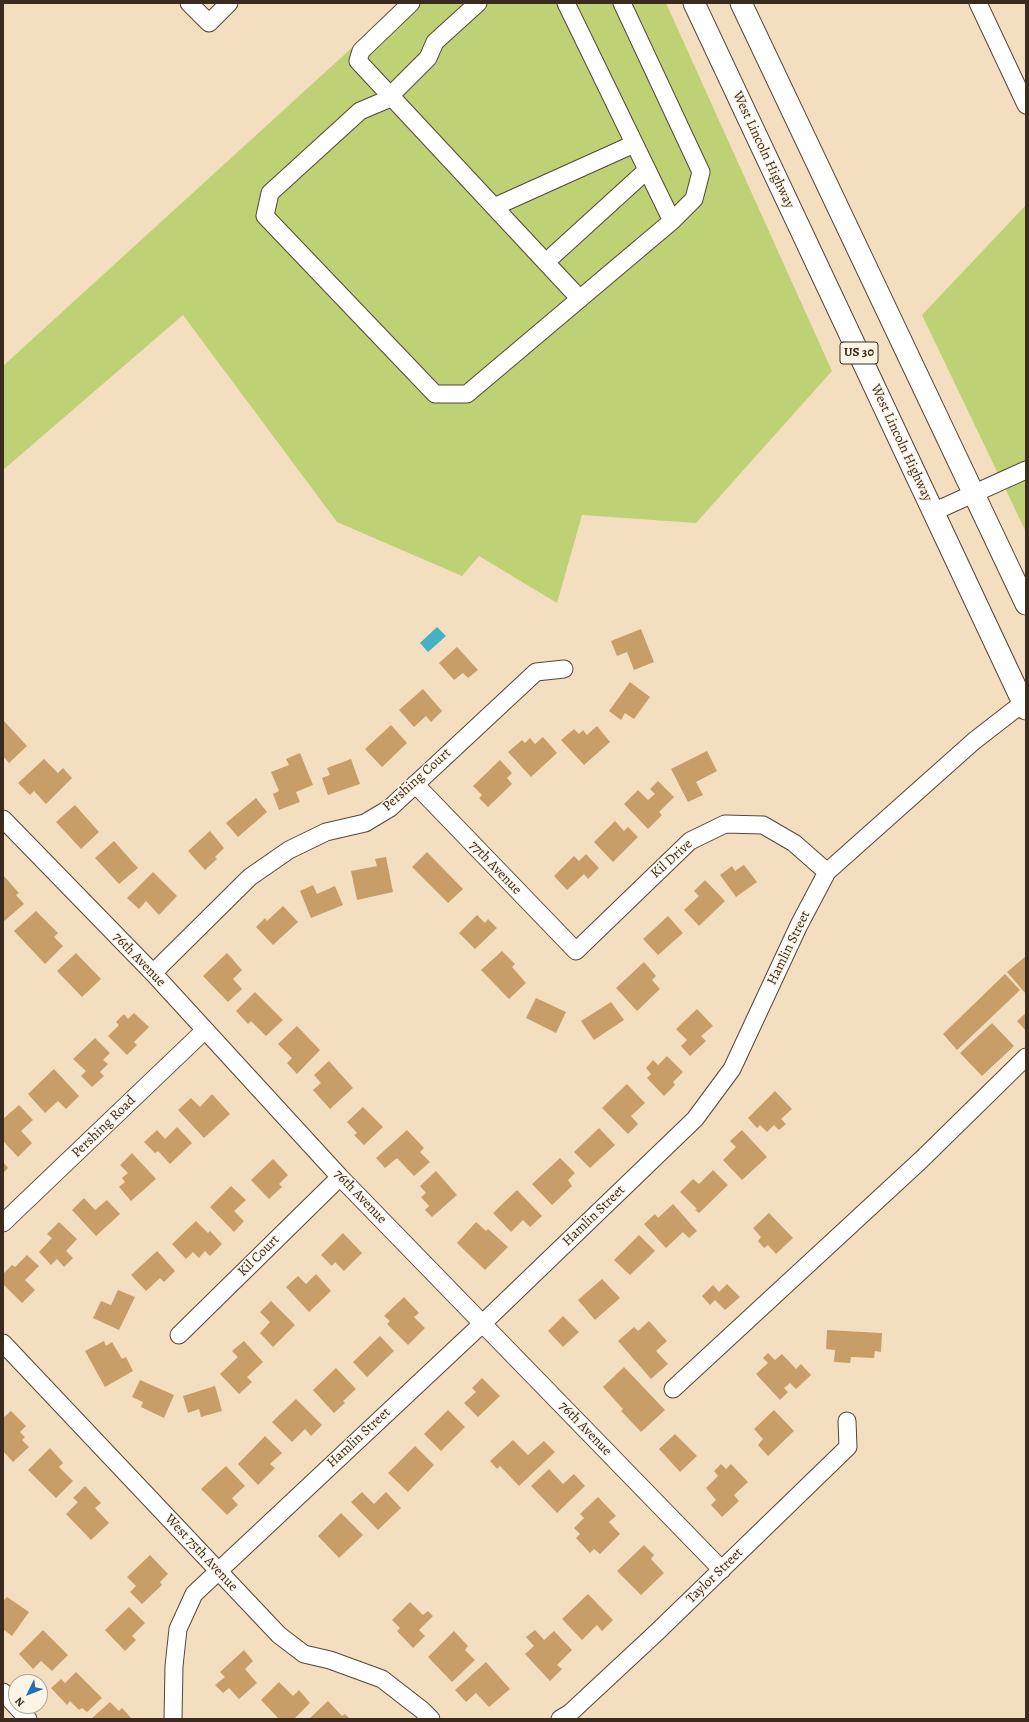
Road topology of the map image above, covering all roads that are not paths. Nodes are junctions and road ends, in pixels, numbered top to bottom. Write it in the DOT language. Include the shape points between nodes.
graph roads {
  1 [pos="190,3"];
  2 [pos="230,3"];
  3 [pos="411,3"];
  4 [pos="478,3"];
  5 [pos="566,3"];
  6 [pos="622,3"];
  7 [pos="694,3"];
  8 [pos="741,3"];
  9 [pos="978,3"];
  10 [pos="391,95"];
  11 [pos="1026,105"];
  12 [pos="634,144"];
  13 [pos="647,170"];
  14 [pos="494,206"];
  15 [pos="672,221"];
  16 [pos="546,262"];
  17 [pos="580,299"];
  18 [pos="1026,470"];
  19 [pos="974,493"];
  20 [pos="933,512"];
  21 [pos="1026,604"];
  22 [pos="564,669"];
  23 [pos="1025,706"];
  24 [pos="415,784"];
  25 [pos="3,819"];
  26 [pos="827,872"];
  27 [pos="576,952"];
  28 [pos="153,973"];
  29 [pos="204,1031"];
  30 [pos="1026,1057"];
  31 [pos="340,1176"];
  32 [pos="3,1223"];
  33 [pos="482,1324"];
  34 [pos="179,1335"];
  35 [pos="3,1343"];
  36 [pos="674,1389"];
  37 [pos="847,1421"];
  38 [pos="722,1570"];
  39 [pos="217,1571"];
  40 [pos="3,1692"];
  41 [pos="28,1719"];
  42 [pos="173,1719"];
  43 [pos="431,1719"];
  44 [pos="560,1719"];
  1 -- 2 [label="street" via="209,23"];
  3 -- 10 [label="street" via="361,51 358,61"];
  4 -- 10 [label="street" via="435,42 428,58"];
  5 -- 12 [label="street"];
  6 -- 15 [label="street" via="700,172 694,199"];
  7 -- 20 [label="main road, West Lincoln Highway / US 30"];
  8 -- 19 [label="main road"];
  9 -- 11 [label="street"];
  10 -- 14 [label="street"];
  10 -- 17 [label="street" via="386,100 360,111 270,193 265,216 435,394 466,394"];
  12 -- 13 [label="street"];
  12 -- 14 [label="street"];
  13 -- 15 [label="street"];
  13 -- 16 [label="street"];
  14 -- 16 [label="street"];
  15 -- 17 [label="street"];
  16 -- 17 [label="street"];
  18 -- 19 [label="street"];
  19 -- 20 [label="street"];
  19 -- 21 [label="main road"];
  20 -- 23 [label="main road, West Lincoln Highway / US 30"];
  22 -- 24 [label="street, Pershing Court" via="536,672"];
  23 -- 26 [label="street, Hamlin Street" via="974,741"];
  24 -- 27 [label="street, 77th Avenue"];
  24 -- 28 [label="street, Pershing Court" via="390,808 365,823 320,835 289,850 250,877"];
  25 -- 28 [label="street, 76th Avenue"];
  26 -- 27 [label="street, Kil Drive" via="794,843 763,825 725,824 690,841"];
  26 -- 33 [label="street, Hamlin Street" via="799,925 732,1069 695,1119"];
  28 -- 29 [label="street, 76th Avenue"];
  29 -- 31 [label="street, 76th Avenue"];
  29 -- 32 [label="street, Pershing Road"];
  30 -- 36 [label="street" via="921,1160"];
  31 -- 33 [label="street, 76th Avenue"];
  31 -- 34 [label="street, Kil Court"];
  33 -- 38 [label="street, 76th Avenue"];
  33 -- 39 [label="street, Hamlin Street"];
  35 -- 39 [label="street, West 75th Avenue"];
  37 -- 38 [label="street, Taylor Street" via="848,1447"];
  38 -- 44 [label="street, Taylor Street"];
  39 -- 42 [label="street, Hamlin Street" via="194,1594 178,1629"];
  39 -- 43 [label="street, West 75th Avenue" via="279,1635 304,1654 330,1660 382,1679"];
  40 -- 41 [label="street"];
}
